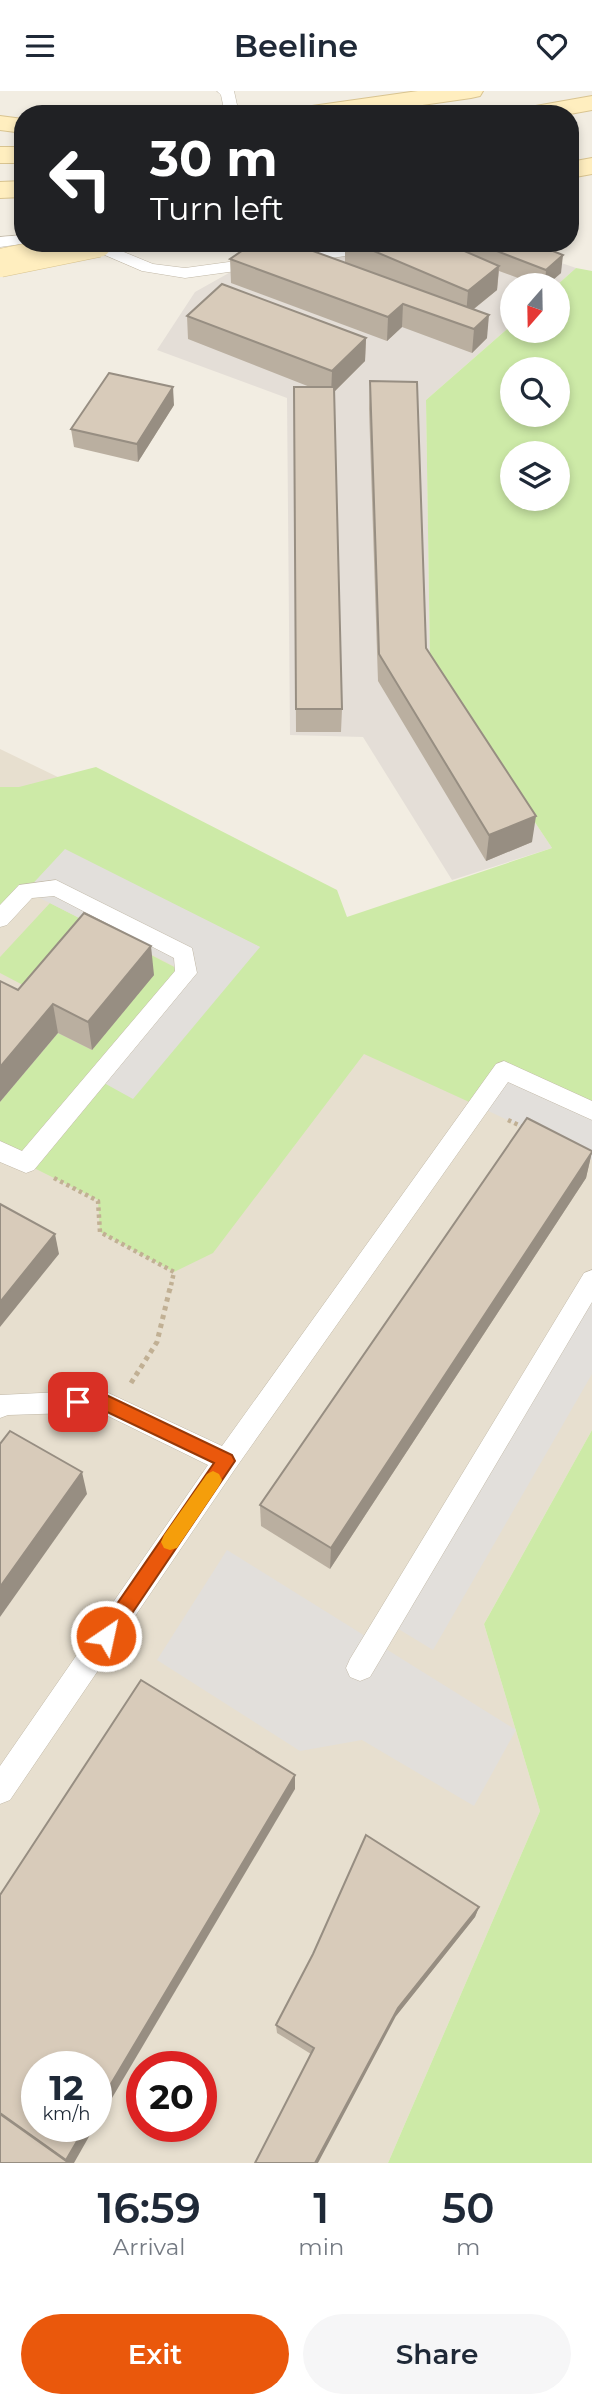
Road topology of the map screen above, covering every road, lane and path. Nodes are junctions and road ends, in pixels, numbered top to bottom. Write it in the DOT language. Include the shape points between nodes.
graph roads {
  1 [pos="223,91"];
  2 [pos="471,91"];
  3 [pos="231,105"];
  4 [pos="370,105"];
  5 [pos="54,252"];
  6 [pos="112,252"];
  7 [pos="338,252"];
  8 [pos="0,263"];
  9 [pos="0,919"];
  10 [pos="478,1106"];
  11 [pos="592,1111"];
  12 [pos="535,1133"];
  13 [pos="0,1150"];
  14 [pos="26,1163"];
  15 [pos="592,1280"];
  16 [pos="0,1407"];
  17 [pos="116,1408"];
  18 [pos="226,1461"];
  19 [pos="360,1668"];
  20 [pos="0,1790"];
  1 -- 3 [label="lane"];
  2 -- 4 [label="main road"];
  5 -- 8 [label="main road, bridge"];
  6 -- 7 [label="lane" via="159,271 185,273"];
  9 -- 14 [label="lane" via="26,891 56,888 184,954 186,972"];
  10 -- 11 [label="lane" via="504,1070"];
  10 -- 12 [label="path"];
  10 -- 18 [label="lane"];
  13 -- 14 [label="lane"];
  14 -- 17 [label="path" via="98,1201 100,1232 174,1272 156,1342"];
  15 -- 19 [label="lane"];
  16 -- 17 [label="lane" via="102,1401"];
  17 -- 18 [label="lane"];
  18 -- 20 [label="lane"];
}
